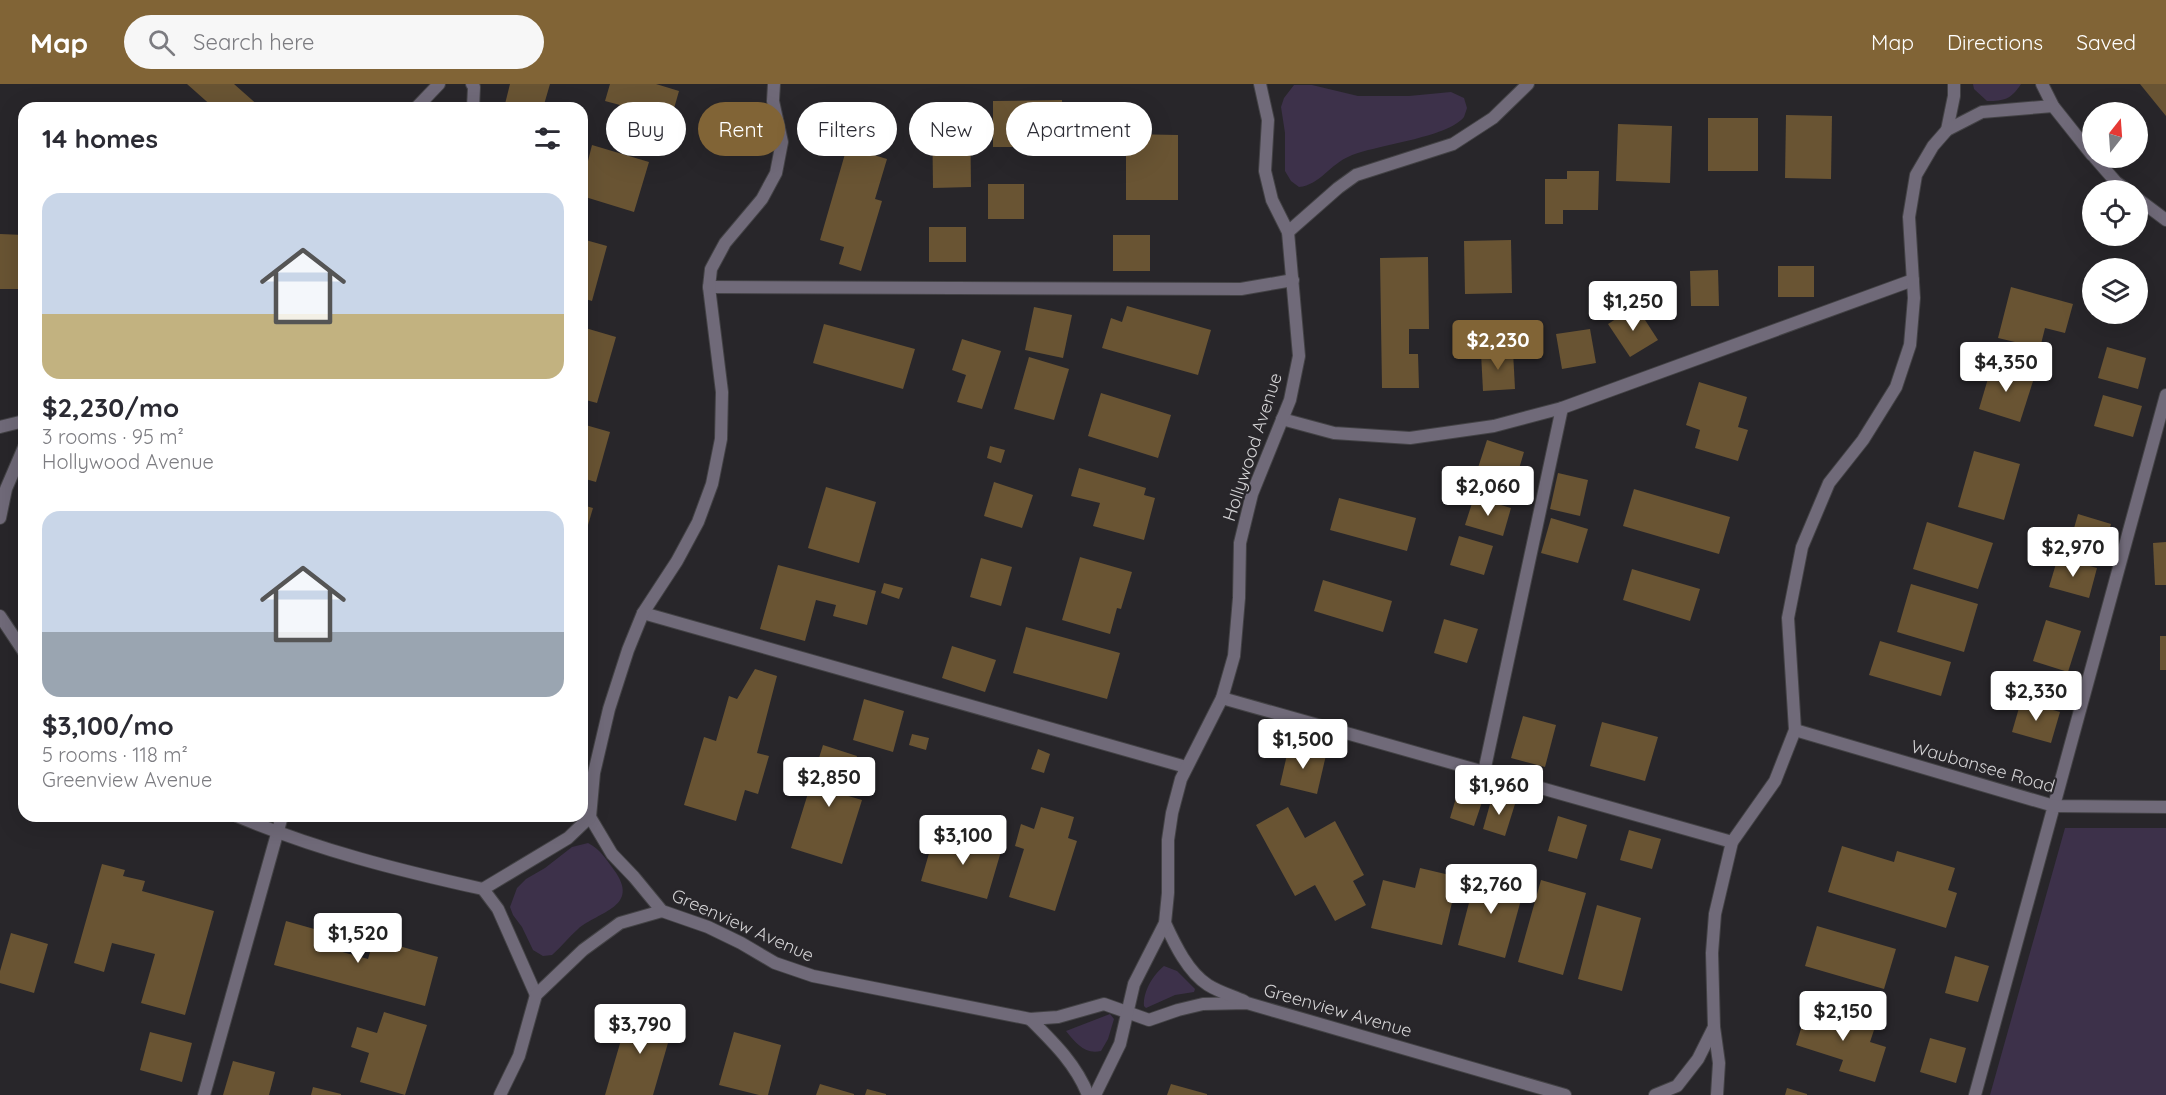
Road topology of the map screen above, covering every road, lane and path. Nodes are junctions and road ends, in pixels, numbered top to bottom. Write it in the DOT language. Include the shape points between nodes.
graph roads {
  1 [pos="439,84"];
  2 [pos="472,84"];
  3 [pos="774,84"];
  4 [pos="1260,84"];
  5 [pos="1528,84"];
  6 [pos="1954,84"];
  7 [pos="2042,84"];
  8 [pos="422,102"];
  9 [pos="473,102"];
  10 [pos="2053,106"];
  11 [pos="1947,130"];
  12 [pos="2082,141"];
  13 [pos="2104,168"];
  14 [pos="2114,180"];
  15 [pos="2148,206"];
  16 [pos="2166,220"];
  17 [pos="1288,232"];
  18 [pos="1293,280"];
  19 [pos="1913,280"];
  20 [pos="709,287"];
  21 [pos="2166,395"];
  22 [pos="1562,408"];
  23 [pos="1282,419"];
  24 [pos="18,422"];
  25 [pos="0,427"];
  26 [pos="18,461"];
  27 [pos="0,518"];
  28 [pos="643,613"];
  29 [pos="0,616"];
  30 [pos="18,643"];
  31 [pos="1221,698"];
  32 [pos="1795,730"];
  33 [pos="1186,767"];
  34 [pos="1484,772"];
  35 [pos="2055,806"];
  36 [pos="2166,807"];
  37 [pos="590,817"];
  38 [pos="251,822"];
  39 [pos="281,822"];
  40 [pos="585,822"];
  41 [pos="278,833"];
  42 [pos="1732,842"];
  43 [pos="483,889"];
  44 [pos="662,911"];
  45 [pos="1165,923"];
  46 [pos="536,994"];
  47 [pos="1247,1003"];
  48 [pos="1128,1011"];
  49 [pos="1030,1019"];
  50 [pos="1714,1027"];
  51 [pos="204,1095"];
  52 [pos="500,1095"];
  53 [pos="1088,1095"];
  54 [pos="1095,1095"];
  55 [pos="1565,1095"];
  56 [pos="1655,1095"];
  57 [pos="1717,1095"];
  58 [pos="1975,1095"];
  1 -- 8 [label="street"];
  2 -- 9 [label="street"];
  3 -- 20 [label="street" via="773,100 782,142 776,173 762,199 725,243 711,269"];
  4 -- 17 [label="street, Hollywood Avenue" via="1268,120 1265,171 1272,200"];
  5 -- 17 [label="street" via="1493,118 1453,144 1356,175"];
  6 -- 11 [label="street"];
  7 -- 10 [label="street"];
  10 -- 11 [label="street" via="1982,112"];
  10 -- 12 [label="street"];
  11 -- 19 [label="street" via="1916,175 1909,217"];
  13 -- 14 [label="street"];
  15 -- 16 [label="street"];
  17 -- 18 [label="street, Hollywood Avenue"];
  18 -- 20 [label="street" via="1240,289"];
  18 -- 23 [label="street, Hollywood Avenue" via="1299,356"];
  19 -- 22 [label="street"];
  19 -- 32 [label="street" via="1910,345 1896,387 1863,440 1828,483 1802,547 1788,618"];
  20 -- 28 [label="street" via="722,392 721,439 712,484 698,522"];
  21 -- 35 [label="street"];
  22 -- 23 [label="street" via="1494,426 1410,438 1334,433"];
  22 -- 34 [label="street"];
  23 -- 31 [label="street, Hollywood Avenue" via="1252,494 1240,543 1234,656"];
  24 -- 25 [label="street"];
  26 -- 27 [label="street" via="6,489"];
  28 -- 33 [label="street"];
  28 -- 37 [label="street" via="609,709 594,773"];
  29 -- 30 [label="street"];
  31 -- 33 [label="street, Hollywood Avenue"];
  31 -- 34 [label="street"];
  32 -- 35 [label="street, Waubansee Road"];
  32 -- 42 [label="street" via="1775,781"];
  33 -- 45 [label="street, Hollywood Avenue" via="1168,840"];
  34 -- 42 [label="street"];
  35 -- 36 [label="street, Waubansee Road"];
  35 -- 58 [label="street"];
  37 -- 44 [label="street, Greenview Avenue" via="612,854"];
  38 -- 41 [label="street"];
  39 -- 41 [label="street"];
  40 -- 43 [label="street" via="568,838"];
  41 -- 43 [label="street" via="363,861"];
  41 -- 51 [label="street"];
  42 -- 50 [label="street" via="1714,914"];
  43 -- 46 [label="street" via="498,909"];
  44 -- 46 [label="street" via="620,923 583,950"];
  44 -- 49 [label="street, Greenview Avenue" via="708,927 776,963 813,976"];
  45 -- 47 [label="street" via="1175,946 1196,974 1209,986"];
  45 -- 48 [label="street, Hollywood Avenue" via="1134,984"];
  46 -- 52 [label="street" via="519,1056"];
  47 -- 48 [label="street, Greenview Avenue" via="1203,1004 1149,1020"];
  47 -- 55 [label="street, Greenview Avenue"];
  48 -- 49 [label="street, Greenview Avenue" via="1104,1004 1058,1017"];
  48 -- 54 [label="street, Hollywood Avenue" via="1120,1044"];
  49 -- 53 [label="street" via="1067,1057"];
  50 -- 56 [label="street" via="1698,1059 1677,1086"];
  50 -- 57 [label="street" via="1719,1062"];
}
